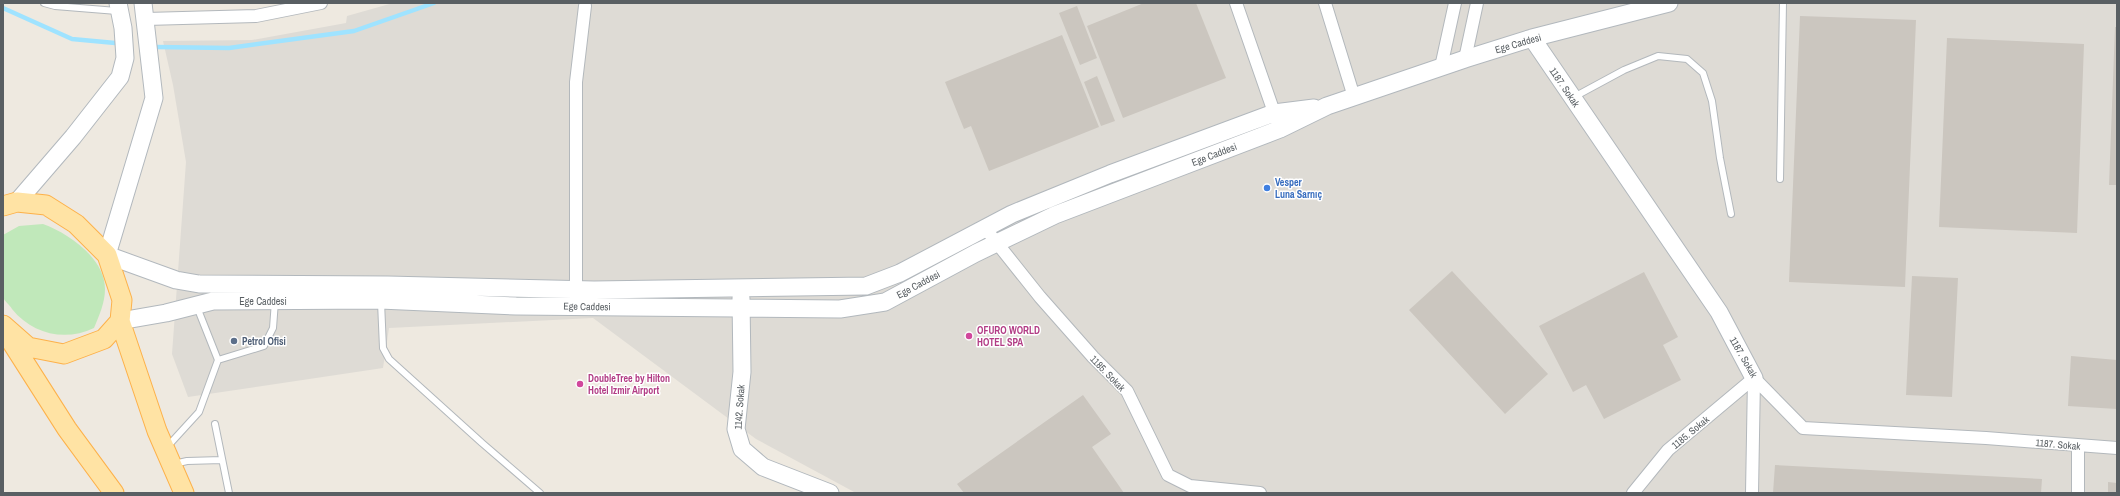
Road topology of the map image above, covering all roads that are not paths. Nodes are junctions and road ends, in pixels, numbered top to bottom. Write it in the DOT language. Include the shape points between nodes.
graph roads {
  1 [pos="44,3"];
  2 [pos="320,3"];
  3 [pos="1236,3"];
  4 [pos="1325,3"];
  5 [pos="1455,3"];
  6 [pos="1477,3"];
  7 [pos="1669,3"];
  8 [pos="1783,3"];
  9 [pos="585,6"];
  10 [pos="119,7"];
  11 [pos="145,11"];
  12 [pos="1532,38"];
  13 [pos="1465,59"];
  14 [pos="1441,67"];
  15 [pos="1354,97"];
  16 [pos="1572,98"];
  17 [pos="1328,106"];
  18 [pos="1274,113"];
  19 [pos="1280,129"];
  20 [pos="1780,179"];
  21 [pos="8,201"];
  22 [pos="1731,214"];
  23 [pos="985,228"];
  24 [pos="997,243"];
  25 [pos="107,255"];
  26 [pos="740,288"];
  27 [pos="576,290"];
  28 [pos="275,300"];
  29 [pos="380,300"];
  30 [pos="197,305"];
  31 [pos="741,308"];
  32 [pos="120,321"];
  33 [pos="3,326"];
  34 [pos="3,329"];
  35 [pos="218,360"];
  36 [pos="1754,378"];
  37 [pos="216,424"];
  38 [pos="2078,446"];
  39 [pos="2117,448"];
  40 [pos="168,457"];
  41 [pos="222,460"];
  42 [pos="1243,492"];
  43 [pos="114,493"];
  44 [pos="184,493"];
  45 [pos="230,493"];
  46 [pos="540,493"];
  47 [pos="830,493"];
  48 [pos="1260,493"];
  49 [pos="1633,493"];
  50 [pos="1752,493"];
  51 [pos="2078,493"];
  1 -- 10 [label="lane" via="55,6"];
  2 -- 11 [label="street" via="256,16"];
  3 -- 18 [label="street"];
  4 -- 15 [label="street"];
  5 -- 14 [label="street"];
  6 -- 13 [label="street"];
  7 -- 12 [label="street, Ege Caddesi"];
  8 -- 20 [label="lane"];
  9 -- 27 [label="street" via="576,82"];
  10 -- 21 [label="street" via="125,58 120,77 73,137"];
  11 -- 25 [label="street" via="154,98"];
  12 -- 13 [label="street, Ege Caddesi"];
  12 -- 16 [label="street, 1187. Sokak"];
  13 -- 14 [label="street, Ege Caddesi"];
  14 -- 15 [label="street, Ege Caddesi"];
  15 -- 17 [label="street, Ege Caddesi"];
  16 -- 22 [label="lane" via="1624,70 1658,56 1687,58 1704,73 1712,101"];
  16 -- 36 [label="street, 1187. Sokak" via="1719,312"];
  17 -- 18 [label="street"];
  17 -- 19 [label="street, Ege Caddesi"];
  18 -- 19 [label="street"];
  18 -- 23 [label="street" via="1110,174 1012,214"];
  19 -- 24 [label="street, Ege Caddesi" via="1062,212"];
  21 -- 25 [label="main road" via="46,205 76,224"];
  23 -- 24 [label="street, 1185. Sokak"];
  23 -- 26 [label="street" via="900,273 866,286"];
  24 -- 31 [label="street, Ege Caddesi" via="884,302 840,309"];
  24 -- 42 [label="street, 1185. Sokak" via="1040,297 1127,391 1168,475 1190,486"];
  25 -- 27 [label="street" via="176,280 198,284 388,285"];
  25 -- 32 [label="main road" via="122,300"];
  26 -- 27 [label="street"];
  26 -- 31 [label="street, 1142. Sokak"];
  28 -- 29 [label="street, Ege Caddesi"];
  28 -- 30 [label="street, Ege Caddesi" via="213,301"];
  28 -- 35 [label="lane" via="273,328 264,346"];
  29 -- 31 [label="street, Ege Caddesi" via="516,306"];
  29 -- 46 [label="lane" via="383,348 389,359"];
  30 -- 32 [label="street, Ege Caddesi"];
  30 -- 35 [label="lane"];
  31 -- 47 [label="street, 1142. Sokak" via="742,372 736,429 742,449 763,467"];
  32 -- 33 [label="main road" via="104,339 64,354 28,347"];
  32 -- 40 [label="main road"];
  34 -- 43 [label="main road" via="67,429"];
  35 -- 40 [label="lane" via="199,412"];
  36 -- 38 [label="street, 1187. Sokak" via="1803,428"];
  36 -- 49 [label="street, 1185. Sokak" via="1668,450"];
  36 -- 50 [label="street"];
  37 -- 41 [label="lane"];
  38 -- 39 [label="street, 1187. Sokak"];
  38 -- 51 [label="street"];
  40 -- 41 [label="lane" via="187,461"];
  40 -- 44 [label="main road"];
  41 -- 45 [label="lane"];
  42 -- 48 [label="street, 1185. Sokak"];
}
